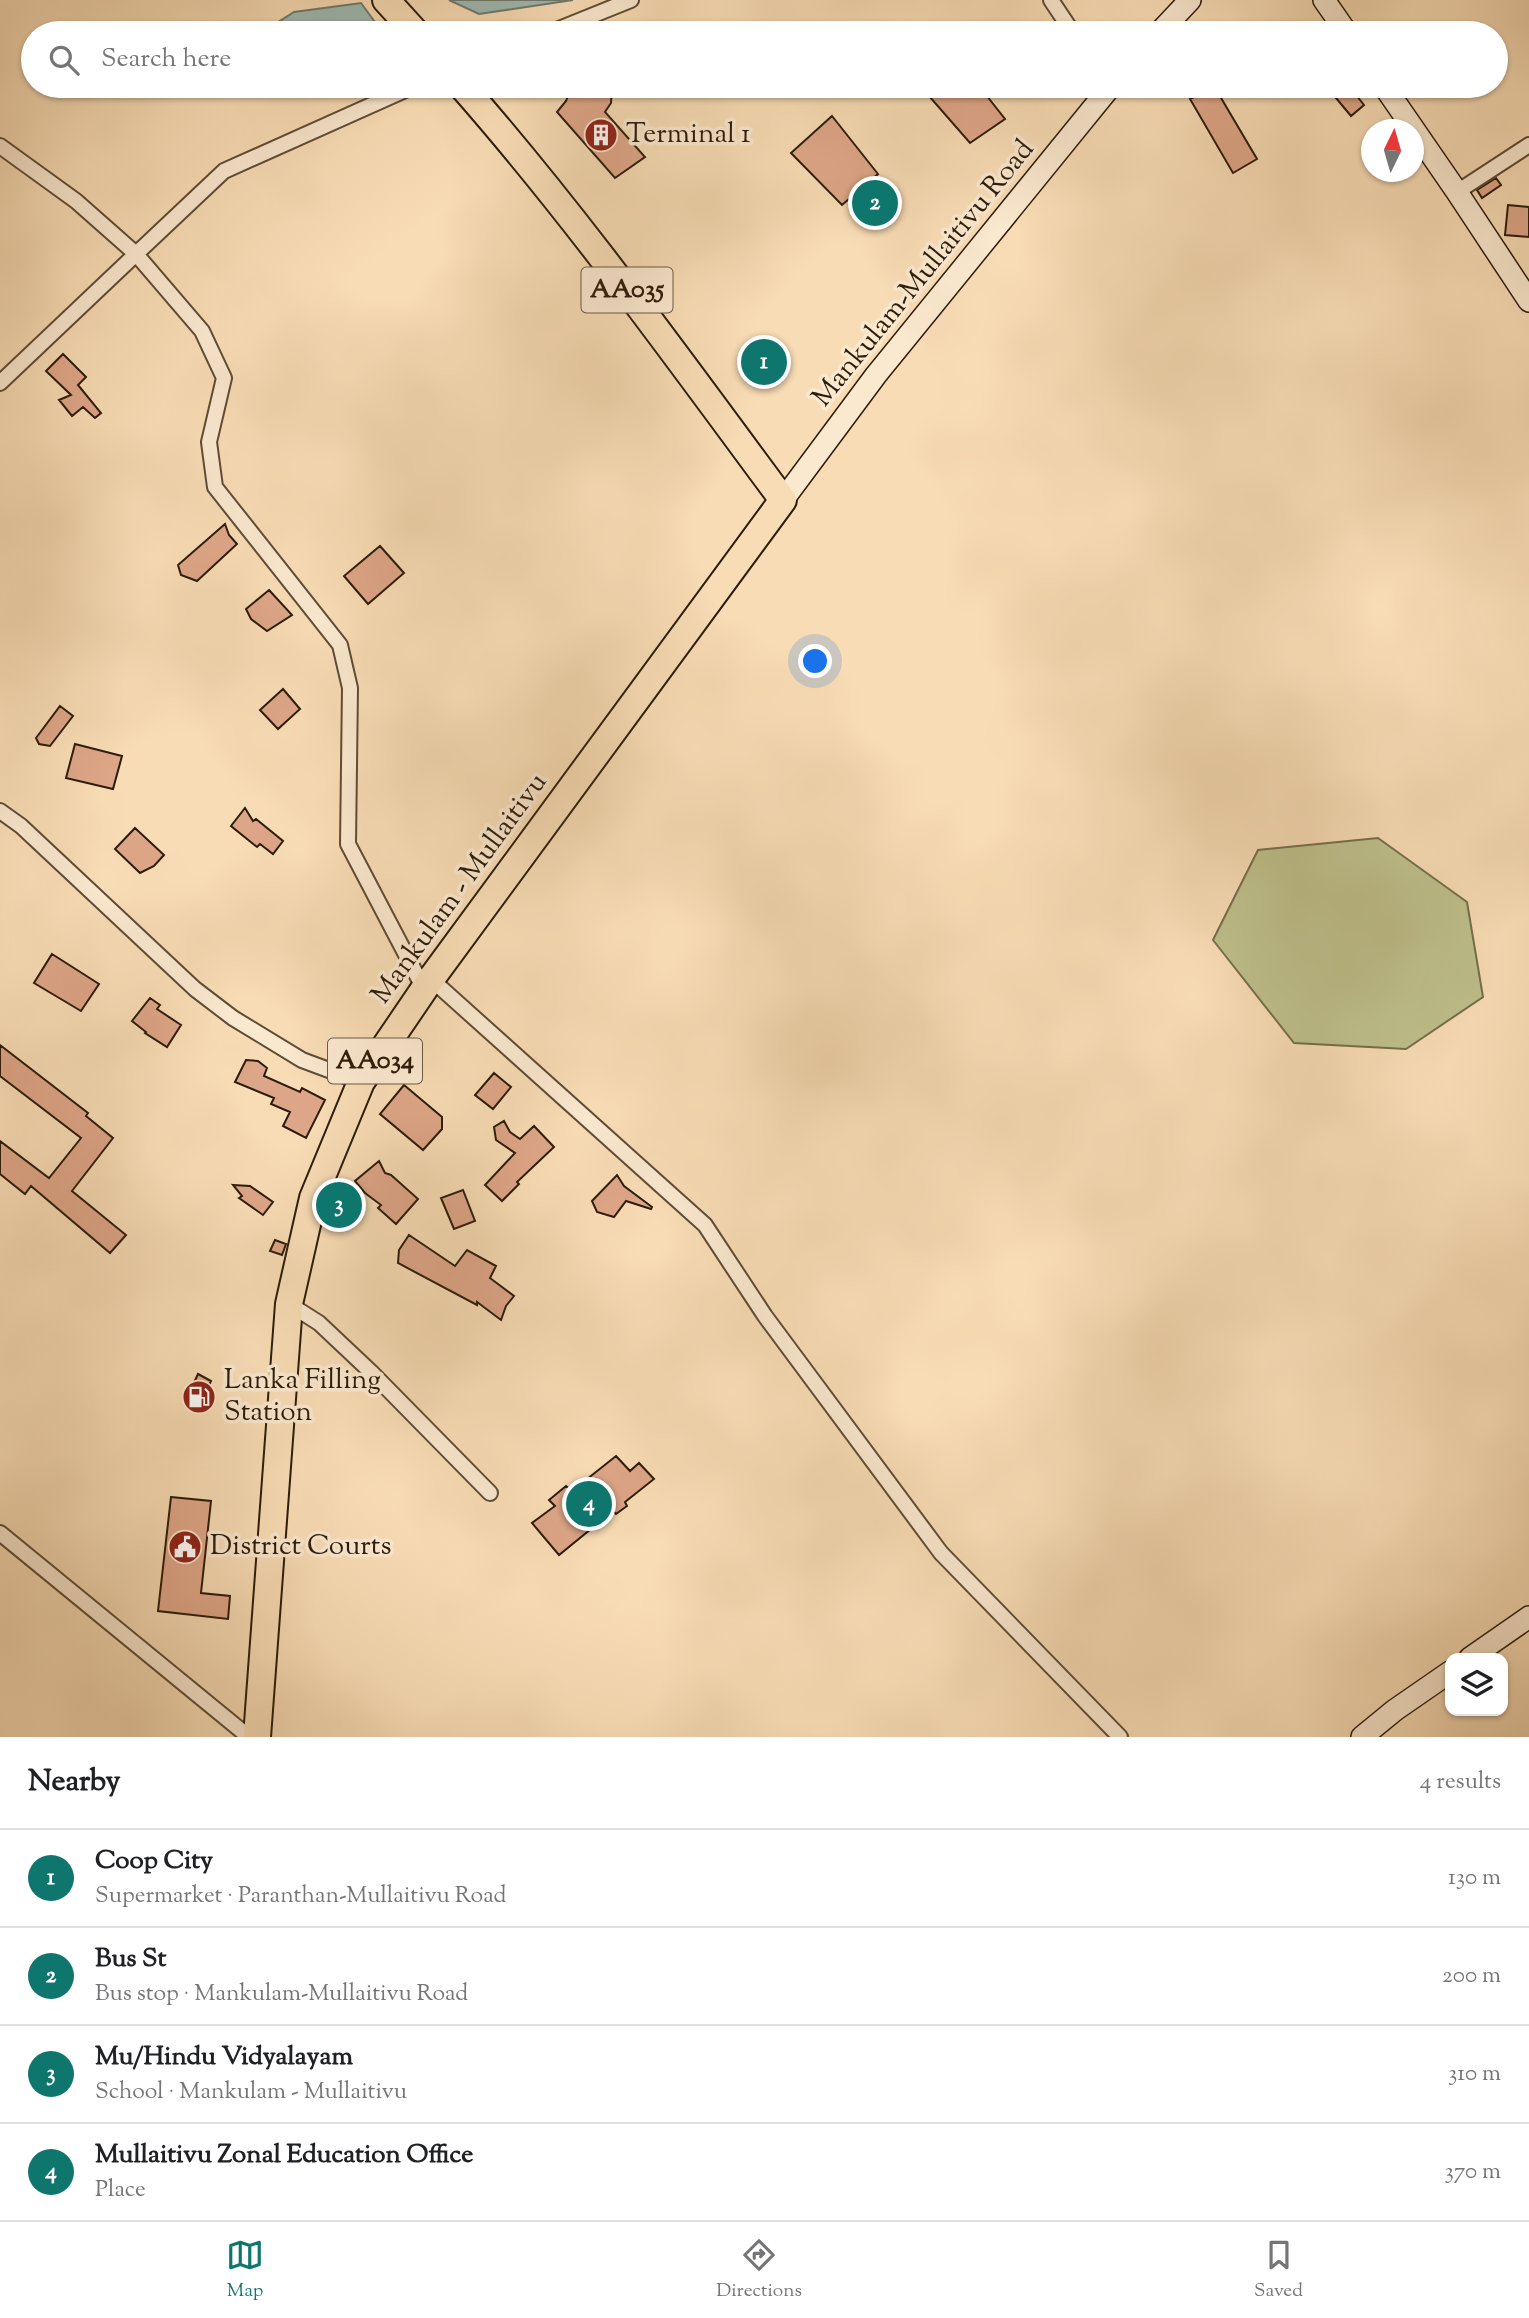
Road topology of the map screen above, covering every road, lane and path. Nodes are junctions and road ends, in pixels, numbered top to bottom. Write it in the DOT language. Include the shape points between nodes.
graph roads {
  1 [pos="386,0"];
  2 [pos="631,0"];
  3 [pos="1051,0"];
  4 [pos="1190,0"];
  5 [pos="1324,0"];
  6 [pos="404,21"];
  7 [pos="579,21"];
  8 [pos="1065,21"];
  9 [pos="1170,21"];
  10 [pos="1339,21"];
  11 [pos="387,98"];
  12 [pos="473,98"];
  13 [pos="1101,98"];
  14 [pos="1392,98"];
  15 [pos="1529,145"];
  16 [pos="0,146"];
  17 [pos="1457,192"];
  18 [pos="136,254"];
  19 [pos="1529,301"];
  20 [pos="0,383"];
  21 [pos="783,500"];
  22 [pos="0,811"];
  23 [pos="428,984"];
  24 [pos="361,1082"];
  25 [pos="289,1304"];
  26 [pos="490,1493"];
  27 [pos="0,1533"];
  28 [pos="1529,1617"];
  29 [pos="1477,1653"];
  30 [pos="1445,1675"];
  31 [pos="249,1737"];
  32 [pos="257,1737"];
  33 [pos="1120,1737"];
  34 [pos="1362,1737"];
  1 -- 6 [label="highway"];
  2 -- 7 [label="street"];
  3 -- 8 [label="street"];
  4 -- 9 [label="street"];
  5 -- 10 [label="street"];
  11 -- 18 [label="street" via="224,171"];
  12 -- 21 [label="highway, AA035" via="608,265"];
  13 -- 21 [label="street, Mankulam-Mullaitivu Road" via="876,374"];
  14 -- 17 [label="street"];
  15 -- 17 [label="street"];
  16 -- 18 [label="street" via="76,201"];
  17 -- 19 [label="street"];
  18 -- 20 [label="street"];
  18 -- 23 [label="street" via="202,331 224,377 209,442 215,487 340,645 350,688 348,844"];
  21 -- 23 [label="highway, Mankulam - Mullaitivu / AA034"];
  22 -- 24 [label="street" via="195,989 233,1018 302,1060"];
  23 -- 24 [label="highway, Mankulam - Mullaitivu / AA034"];
  23 -- 33 [label="street" via="705,1225 765,1316 941,1553"];
  24 -- 25 [label="highway, Mankulam - Mullaitivu / AA034" via="313,1198"];
  25 -- 26 [label="street" via="319,1323 363,1364"];
  25 -- 32 [label="highway, Mankulam - Mullaitivu / AA034"];
  27 -- 31 [label="street"];
  28 -- 29 [label="street"];
  30 -- 34 [label="street"];
}
